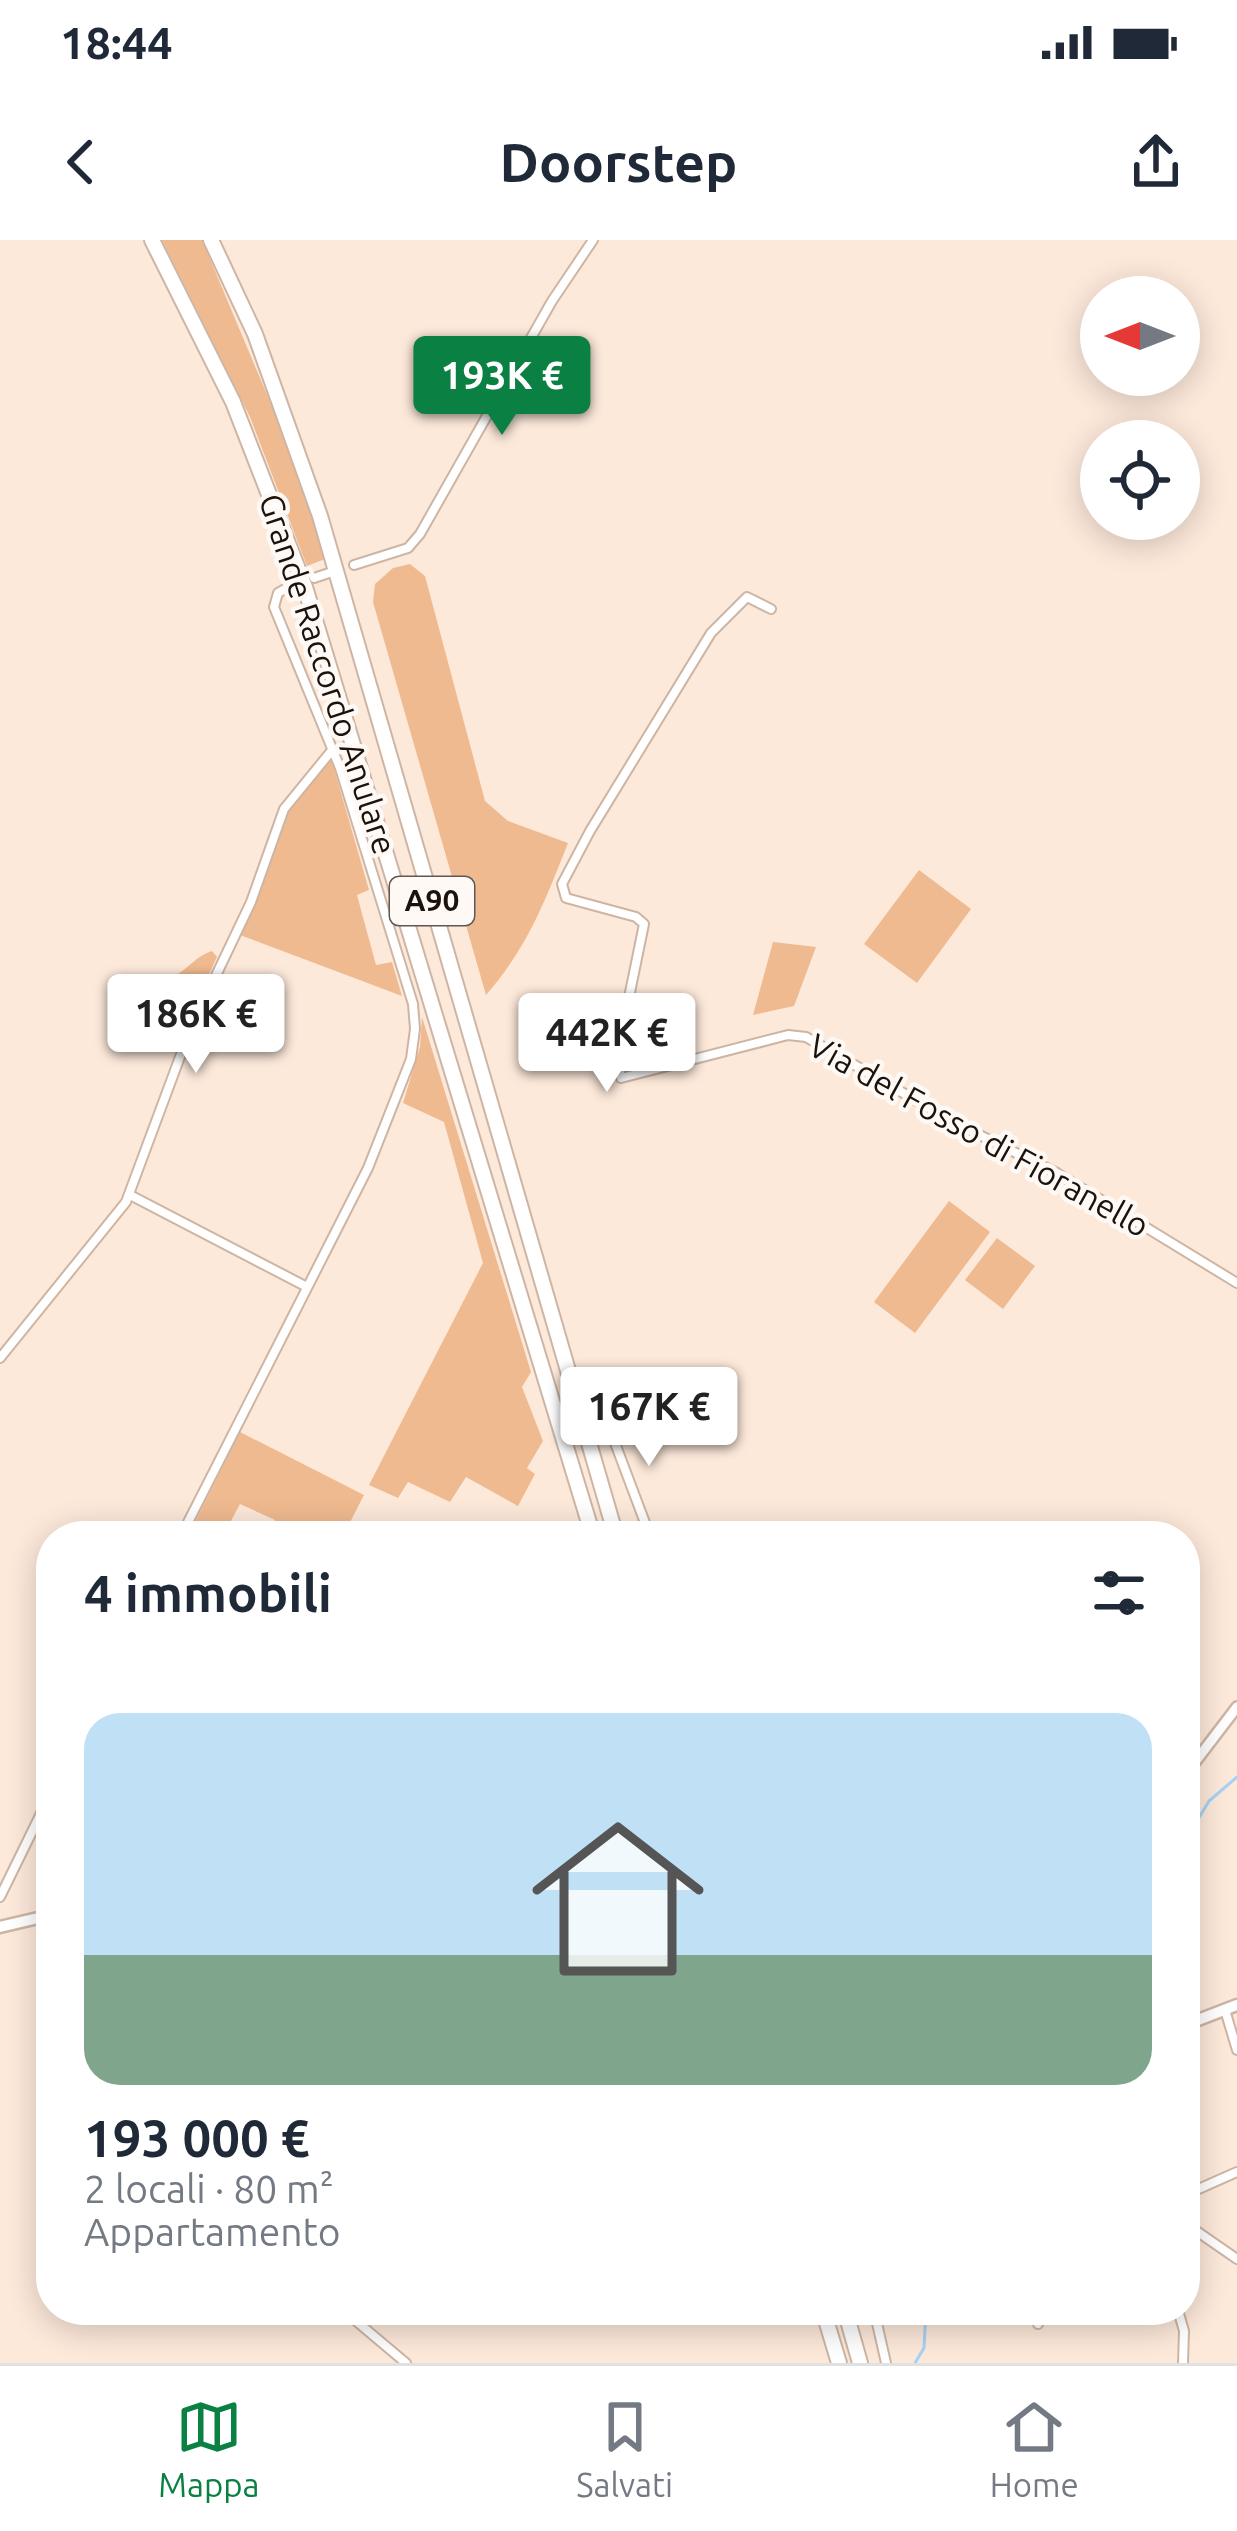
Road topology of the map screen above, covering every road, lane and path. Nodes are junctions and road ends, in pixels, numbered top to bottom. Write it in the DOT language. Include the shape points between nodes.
graph roads {
  1 [pos="152,240"];
  2 [pos="211,240"];
  3 [pos="592,240"];
  4 [pos="354,565"];
  5 [pos="332,572"];
  6 [pos="314,578"];
  7 [pos="292,586"];
  8 [pos="771,608"];
  9 [pos="333,749"];
  10 [pos="130,1196"];
  11 [pos="1237,1283"];
  12 [pos="307,1287"];
  13 [pos="0,1358"];
  14 [pos="606,1419"];
  15 [pos="189,1521"];
  16 [pos="588,1521"];
  17 [pos="612,1521"];
  18 [pos="644,1521"];
  19 [pos="1237,1707"];
  20 [pos="1200,1755"];
  21 [pos="36,1824"];
  22 [pos="0,1897"];
  23 [pos="36,1919"];
  24 [pos="0,1927"];
  25 [pos="1231,2008"];
  26 [pos="1200,2019"];
  27 [pos="1237,2050"];
  28 [pos="1237,2172"];
  29 [pos="1200,2188"];
  30 [pos="1200,2233"];
  31 [pos="1237,2259"];
  32 [pos="361,2325"];
  33 [pos="826,2325"];
  34 [pos="850,2325"];
  35 [pos="854,2325"];
  36 [pos="877,2325"];
  37 [pos="1182,2325"];
  38 [pos="853,2336"];
  39 [pos="406,2363"];
  40 [pos="838,2363"];
  41 [pos="860,2363"];
  42 [pos="886,2363"];
  43 [pos="1183,2363"];
  1 -- 16 [label="highway, Grande Raccordo Anulare / A90" via="233,402 300,574"];
  2 -- 17 [label="highway, Grande Raccordo Anulare / A90" via="255,334 320,516"];
  3 -- 4 [label="street" via="420,534 408,548"];
  5 -- 6 [label="street"];
  7 -- 9 [label="street" via="278,593 274,607"];
  8 -- 11 [label="street, Via del Fosso di Fioranello" via="747,597 711,633 562,884 566,898 644,924 617,1056 621,1078 806,1037 1057,1172"];
  9 -- 10 [label="street" via="282,814"];
  9 -- 12 [label="street" via="416,1029 388,1121"];
  10 -- 12 [label="street"];
  10 -- 13 [label="street"];
  12 -- 15 [label="street"];
  14 -- 18 [label="street"];
  19 -- 20 [label="street"];
  21 -- 22 [label="street"];
  23 -- 24 [label="main road"];
  25 -- 26 [label="main road"];
  25 -- 27 [label="street"];
  28 -- 29 [label="street"];
  30 -- 31 [label="street"];
  32 -- 39 [label="street"];
  33 -- 40 [label="highway"];
  34 -- 38 [label="highway"];
  35 -- 38 [label="highway"];
  36 -- 42 [label="street"];
  37 -- 43 [label="street"];
  38 -- 41 [label="highway"];
}
